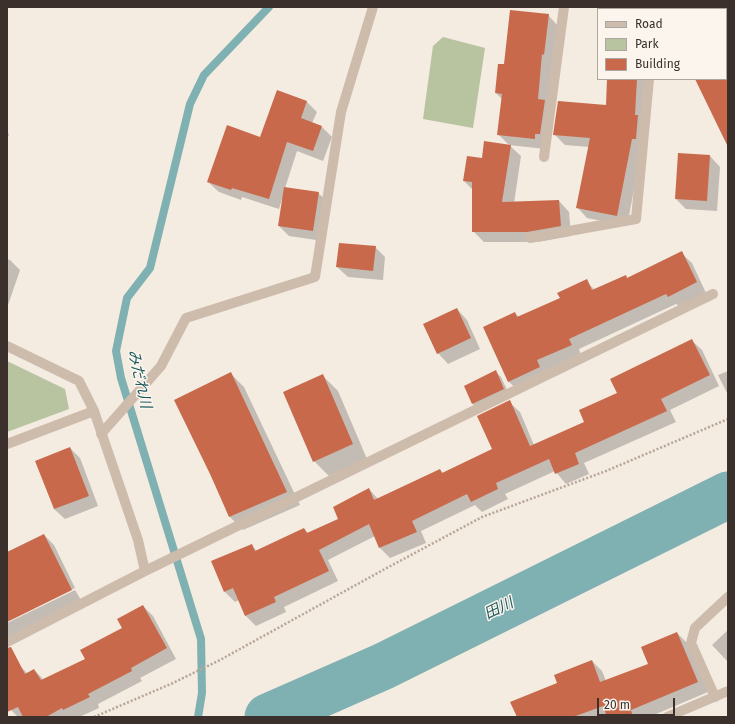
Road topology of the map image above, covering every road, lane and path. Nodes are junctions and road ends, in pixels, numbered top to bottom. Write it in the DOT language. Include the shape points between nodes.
graph roads {
  1 [pos="373,7"];
  2 [pos="564,7"];
  3 [pos="649,80"];
  4 [pos="544,157"];
  5 [pos="530,238"];
  6 [pos="713,294"];
  7 [pos="7,346"];
  8 [pos="94,411"];
  9 [pos="728,419"];
  10 [pos="102,434"];
  11 [pos="7,444"];
  12 [pos="145,571"];
  13 [pos="728,597"];
  14 [pos="7,642"];
  15 [pos="728,691"];
  16 [pos="714,697"];
  17 [pos="94,717"];
  18 [pos="667,717"];
  1 -- 10 [label="street" via="341,112 315,277 186,318 161,366"];
  2 -- 4 [label="street"];
  3 -- 5 [label="street" via="636,219"];
  6 -- 12 [label="street"];
  7 -- 8 [label="street" via="79,381"];
  8 -- 10 [label="street"];
  8 -- 11 [label="street"];
  9 -- 17 [label="path" via="606,471 482,517 220,660"];
  10 -- 12 [label="street" via="138,540"];
  12 -- 14 [label="street"];
  13 -- 16 [label="street" via="695,628 691,643"];
  15 -- 16 [label="street"];
  16 -- 18 [label="street"];
}
